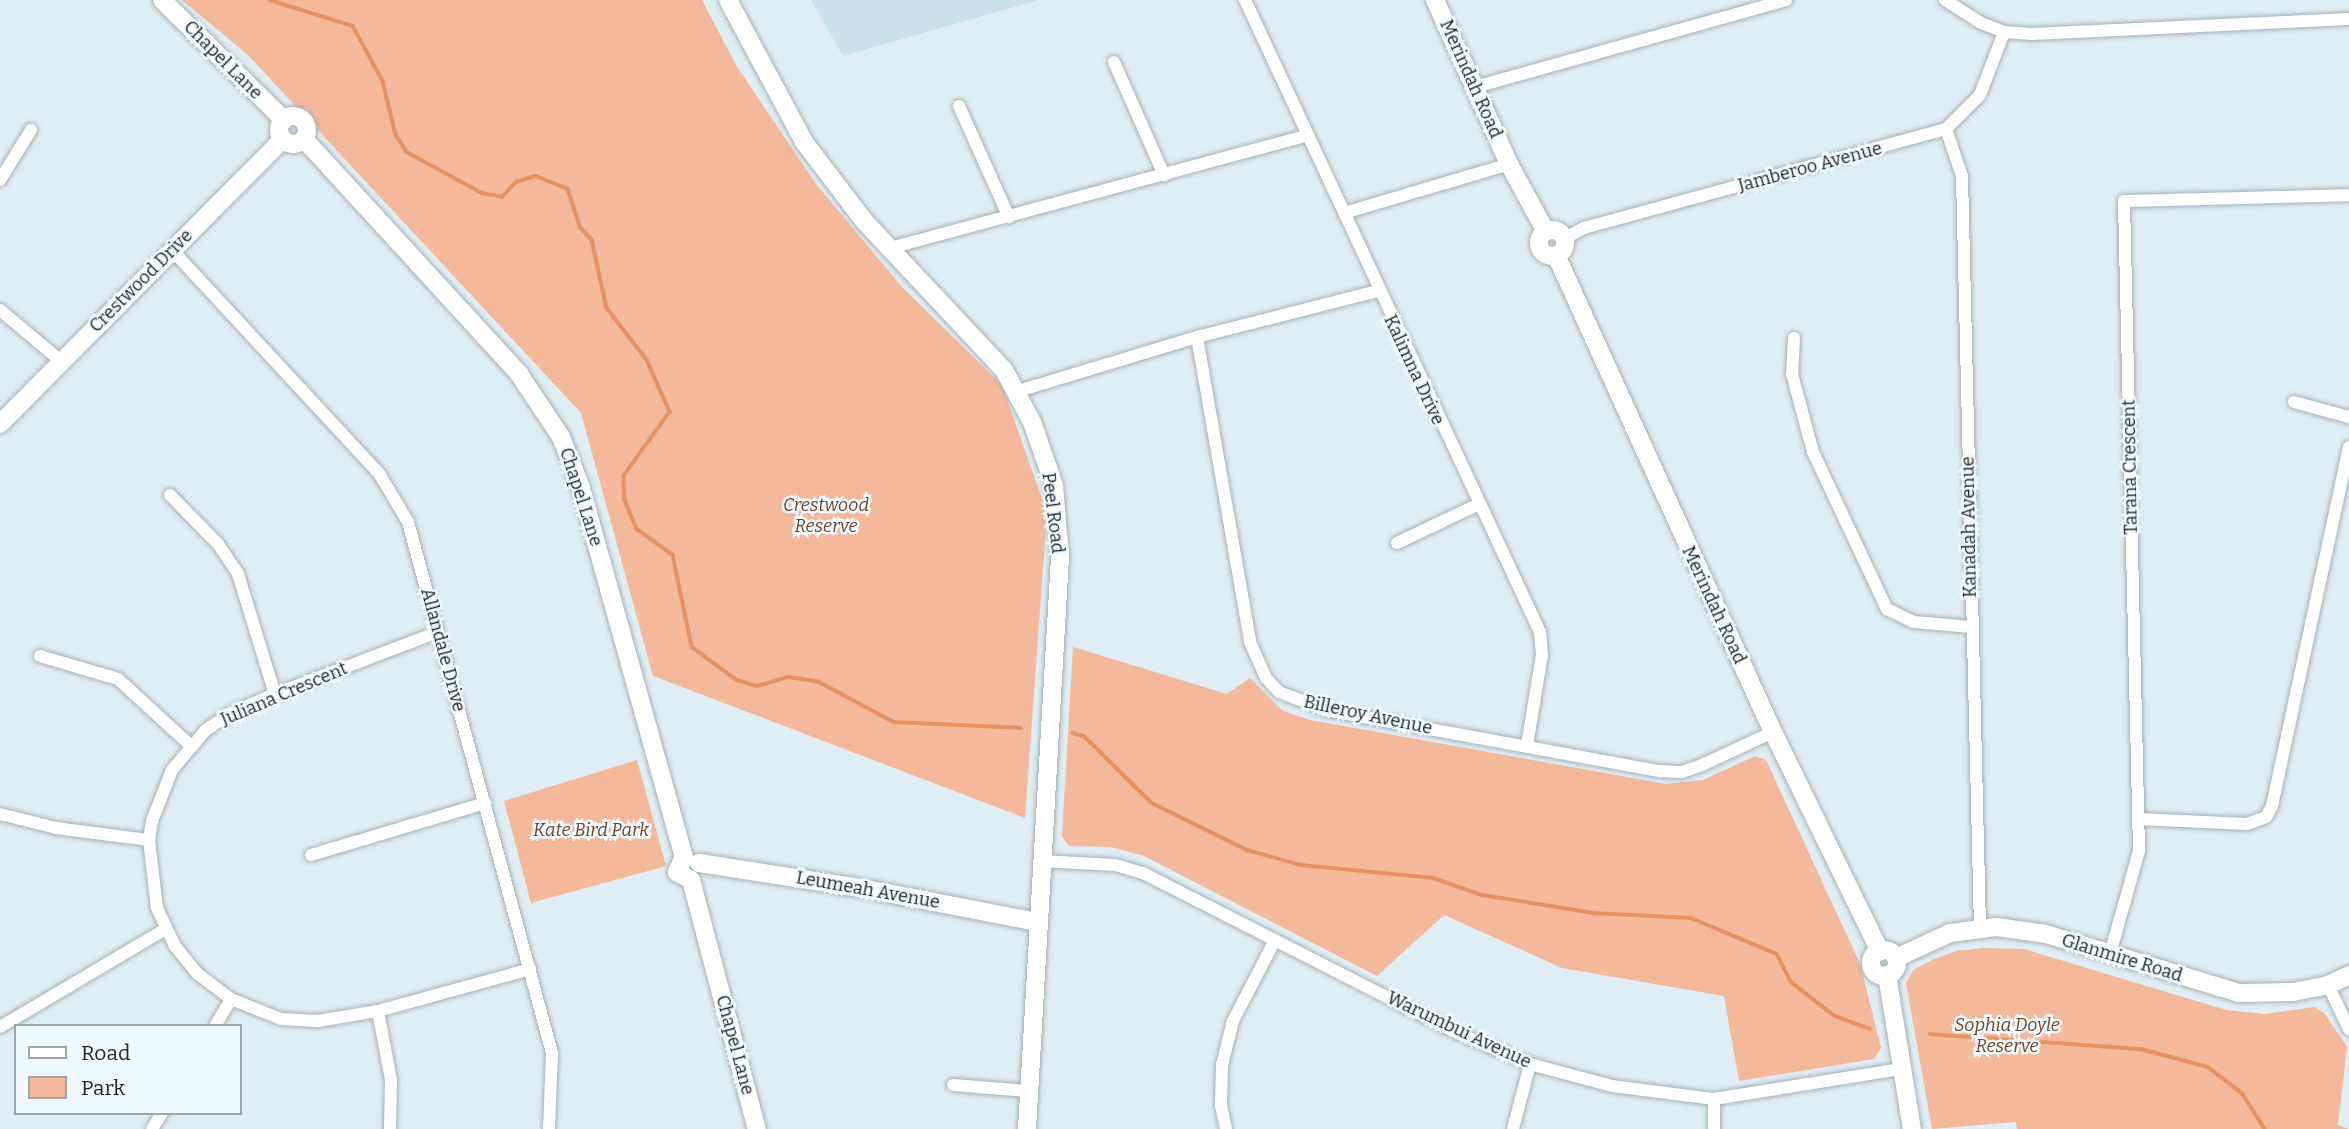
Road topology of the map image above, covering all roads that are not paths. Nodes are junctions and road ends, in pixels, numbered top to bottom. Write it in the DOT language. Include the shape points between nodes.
graph roads {
  1 [pos="162,0"];
  2 [pos="728,0"];
  3 [pos="1245,0"];
  4 [pos="1435,0"];
  5 [pos="1786,0"];
  6 [pos="1945,0"];
  7 [pos="2349,19"];
  8 [pos="2004,32"];
  9 [pos="1114,62"];
  10 [pos="1475,88"];
  11 [pos="960,106"];
  12 [pos="284,120"];
  13 [pos="1946,129"];
  14 [pos="31,130"];
  15 [pos="1306,136"];
  16 [pos="283,139"];
  17 [pos="304,139"];
  18 [pos="1509,164"];
  19 [pos="1164,175"];
  20 [pos="0,180"];
  21 [pos="2349,195"];
  22 [pos="1344,213"];
  23 [pos="1009,217"];
  24 [pos="1560,247"];
  25 [pos="890,248"];
  26 [pos="172,250"];
  27 [pos="1377,291"];
  28 [pos="0,310"];
  29 [pos="1197,337"];
  30 [pos="1794,338"];
  31 [pos="62,362"];
  32 [pos="1018,391"];
  33 [pos="2294,402"];
  34 [pos="2349,417"];
  35 [pos="0,424"];
  36 [pos="2349,447"];
  37 [pos="170,495"];
  38 [pos="1477,505"];
  39 [pos="1398,543"];
  40 [pos="1971,626"];
  41 [pos="438,632"];
  42 [pos="40,656"];
  43 [pos="275,694"];
  44 [pos="1773,732"];
  45 [pos="191,746"];
  46 [pos="1527,746"];
  47 [pos="485,803"];
  48 [pos="0,814"];
  49 [pos="2138,819"];
  50 [pos="149,840"];
  51 [pos="311,855"];
  52 [pos="692,860"];
  53 [pos="1040,861"];
  54 [pos="1037,922"];
  55 [pos="1980,927"];
  56 [pos="166,929"];
  57 [pos="1275,940"];
  58 [pos="1888,954"];
  59 [pos="2110,954"];
  60 [pos="530,969"];
  61 [pos="2349,975"];
  62 [pos="2328,985"];
  63 [pos="231,999"];
  64 [pos="378,1011"];
  65 [pos="216,1024"];
  66 [pos="0,1027"];
  67 [pos="2349,1029"];
  68 [pos="1530,1064"];
  69 [pos="1902,1069"];
  70 [pos="953,1086"];
  71 [pos="1028,1091"];
  72 [pos="1714,1099"];
  73 [pos="390,1129"];
  74 [pos="549,1129"];
  75 [pos="757,1129"];
  76 [pos="1027,1129"];
  77 [pos="1226,1129"];
  78 [pos="1513,1129"];
  79 [pos="1714,1129"];
  80 [pos="1912,1129"];
  1 -- 12 [label="main road, Chapel Lane"];
  2 -- 25 [label="main road, Peel Road" via="804,142"];
  3 -- 15 [label="street, Kalimna Drive"];
  4 -- 10 [label="main road, Merindah Road"];
  5 -- 10 [label="street"];
  6 -- 8 [label="street"];
  7 -- 8 [label="street" via="2188,29"];
  8 -- 13 [label="street, Jamberoo Avenue" via="1980,95"];
  9 -- 19 [label="street"];
  10 -- 18 [label="main road, Merindah Road"];
  11 -- 23 [label="street"];
  12 -- 16 [label="main road" via="279,129"];
  12 -- 17 [label="main road" via="295,116 303,120 307,128"];
  13 -- 24 [label="street, Jamberoo Avenue" via="1584,228"];
  13 -- 40 [label="street, Kanadah Avenue" via="1962,176"];
  14 -- 20 [label="street"];
  15 -- 19 [label="street"];
  15 -- 22 [label="street, Kalimna Drive"];
  16 -- 17 [label="main road" via="293,144"];
  16 -- 26 [label="main road, Crestwood Drive"];
  17 -- 52 [label="main road, Chapel Lane" via="519,374 561,437 580,485"];
  18 -- 22 [label="street"];
  18 -- 24 [label="main road, Merindah Road" via="1546,232 1540,247 1547,255"];
  19 -- 23 [label="street"];
  21 -- 49 [label="street, Tarana Crescent" via="2124,201"];
  22 -- 27 [label="street, Kalimna Drive"];
  23 -- 25 [label="street"];
  24 -- 44 [label="main road, Merindah Road"];
  25 -- 32 [label="main road, Peel Road" via="1004,370"];
  26 -- 31 [label="main road, Crestwood Drive"];
  26 -- 41 [label="street, Allandale Drive" via="380,475 408,522"];
  27 -- 29 [label="street"];
  27 -- 38 [label="street, Kalimna Drive"];
  28 -- 31 [label="street"];
  29 -- 32 [label="street"];
  29 -- 46 [label="street, Billeroy Avenue" via="1250,642 1266,678 1279,691 1326,710"];
  30 -- 40 [label="street" via="1792,374 1813,452 1887,609 1914,622"];
  31 -- 35 [label="main road, Crestwood Drive"];
  32 -- 53 [label="main road, Peel Road" via="1044,453 1060,557"];
  33 -- 34 [label="street"];
  36 -- 49 [label="street" via="2266,817 2247,824"];
  37 -- 43 [label="street" via="218,544 239,574"];
  38 -- 39 [label="street"];
  38 -- 46 [label="street, Kalimna Drive" via="1539,632 1542,655"];
  40 -- 55 [label="street, Kanadah Avenue"];
  41 -- 43 [label="street, Juliana Crescent"];
  41 -- 47 [label="street, Allandale Drive"];
  42 -- 45 [label="street" via="118,679"];
  43 -- 45 [label="street, Juliana Crescent" via="215,722"];
  44 -- 46 [label="street, Billeroy Avenue" via="1682,772"];
  44 -- 58 [label="main road, Merindah Road"];
  45 -- 50 [label="street, Juliana Crescent" via="164,786"];
  47 -- 51 [label="street"];
  47 -- 60 [label="street, Allandale Drive"];
  48 -- 50 [label="street" via="56,828"];
  49 -- 59 [label="street, Tarana Crescent" via="2135,876"];
  50 -- 56 [label="street, Juliana Crescent" via="152,884"];
  52 -- 54 [label="main road, Leumeah Avenue"];
  52 -- 75 [label="main road, Chapel Lane" via="698,876 691,880"];
  53 -- 54 [label="main road, Peel Road"];
  53 -- 57 [label="street, Warumbui Avenue" via="1130,868"];
  54 -- 71 [label="main road, Peel Road"];
  55 -- 58 [label="main road, Glanmire Road"];
  55 -- 59 [label="main road, Glanmire Road" via="2030,930"];
  56 -- 63 [label="street, Juliana Crescent" via="186,961"];
  56 -- 66 [label="street"];
  57 -- 68 [label="street, Warumbui Avenue" via="1453,1031"];
  57 -- 77 [label="street" via="1233,1021 1222,1065 1221,1107"];
  58 -- 69 [label="main road, Merindah Road" via="1872,965 1875,972 1888,975"];
  59 -- 62 [label="main road, Glanmire Road" via="2239,993 2293,992"];
  60 -- 64 [label="street, Juliana Crescent"];
  60 -- 74 [label="street, Allandale Drive" via="552,1053"];
  61 -- 62 [label="main road, Glanmire Road"];
  62 -- 67 [label="street"];
  63 -- 64 [label="street, Juliana Crescent" via="281,1019 318,1021"];
  63 -- 65 [label="street"];
  64 -- 73 [label="street" via="391,1080"];
  68 -- 72 [label="street, Warumbui Avenue" via="1612,1086"];
  68 -- 78 [label="street"];
  69 -- 72 [label="street, Warumbui Avenue"];
  69 -- 80 [label="main road"];
  70 -- 71 [label="street"];
  71 -- 76 [label="main road, Peel Road"];
  72 -- 79 [label="street"];
}
